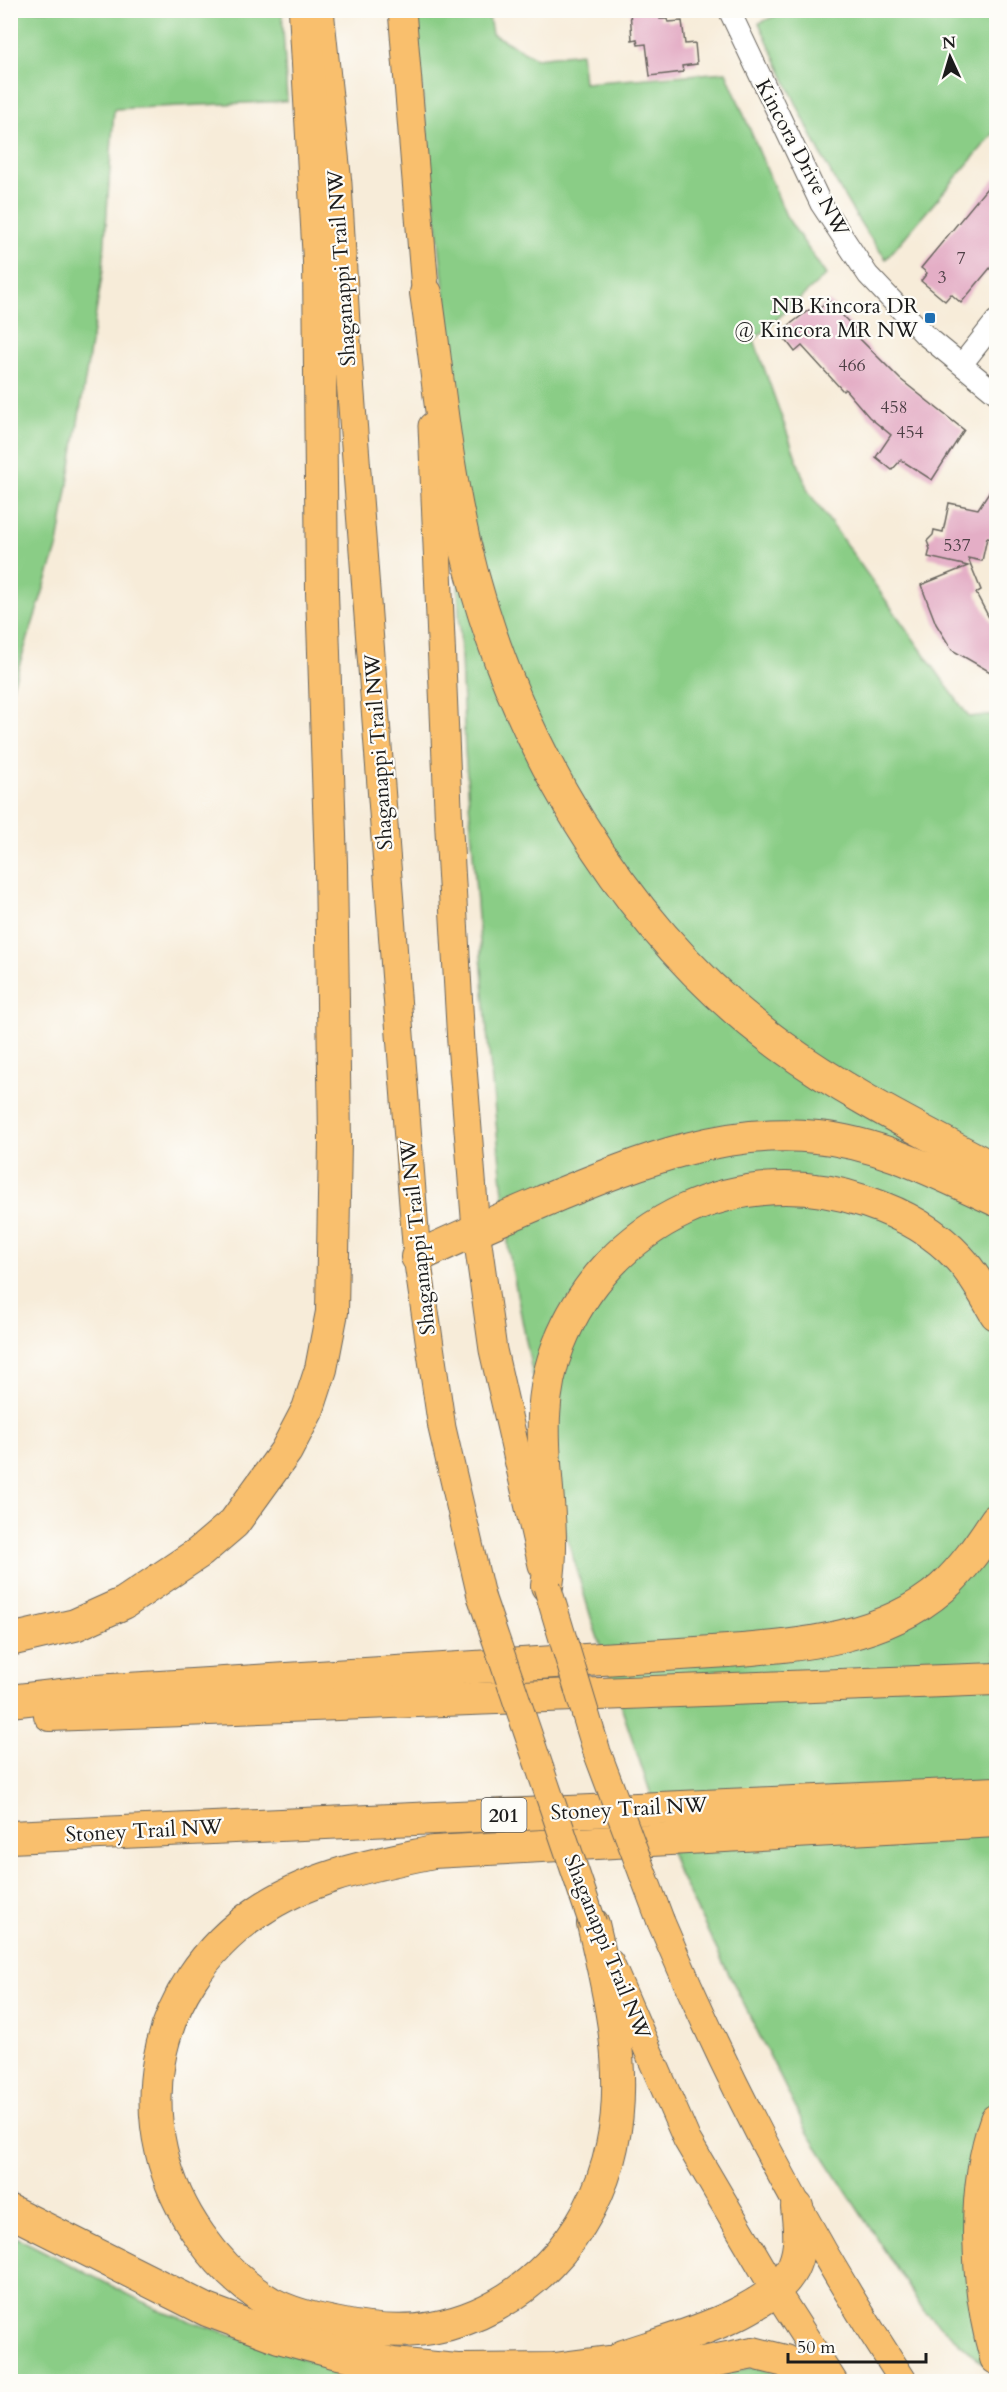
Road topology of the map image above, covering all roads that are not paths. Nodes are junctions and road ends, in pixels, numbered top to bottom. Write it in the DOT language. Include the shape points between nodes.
graph roads {
  1 [pos="305,10"];
  2 [pos="320,10"];
  3 [pos="402,10"];
  4 [pos="729,10"];
  5 [pos="426,293"];
  6 [pos="996,321"];
  7 [pos="962,364"];
  8 [pos="996,393"];
  9 [pos="996,1170"];
  10 [pos="996,1200"];
  11 [pos="476,1229"];
  12 [pos="417,1257"];
  13 [pos="996,1314"];
  14 [pos="996,1520"];
  15 [pos="547,1586"];
  16 [pos="10,1640"];
  17 [pos="996,1679"];
  18 [pos="10,1701"];
  19 [pos="10,1716"];
  20 [pos="996,1793"];
  21 [pos="996,1821"];
  22 [pos="10,1837"];
  23 [pos="593,1924"];
  24 [pos="996,2120"];
  25 [pos="797,2206"];
  26 [pos="10,2211"];
  27 [pos="775,2290"];
  28 [pos="996,2358"];
  29 [pos="608,2362"];
  30 [pos="816,2382"];
  31 [pos="834,2382"];
  32 [pos="904,2382"];
  1 -- 16 [label="highway" via="319,261 322,592 335,1140 332,1312 321,1369 308,1409 286,1451 234,1523 200,1552 124,1603 75,1625"];
  2 -- 12 [label="main road, Shaganappi Trail NW" via="338,184"];
  3 -- 5 [label="main road"];
  4 -- 7 [label="street, Kincora Drive NW" via="821,204 862,267 924,334"];
  5 -- 9 [label="highway" via="463,539 483,612 516,703 579,823 627,892 682,956 778,1044 831,1080"];
  5 -- 11 [label="main road" via="448,831"];
  6 -- 7 [label="street"];
  7 -- 8 [label="street, Kincora Drive NW"];
  10 -- 11 [label="highway" via="875,1149 817,1137 754,1136 669,1154"];
  11 -- 12 [label="highway"];
  11 -- 15 [label="main road" via="493,1350"];
  12 -- 23 [label="main road, Shaganappi Trail NW, bridge" via="442,1428 481,1596"];
  13 -- 15 [label="highway" via="958,1257 928,1232 898,1212 843,1194 782,1186 746,1190 682,1211 646,1232 622,1250 585,1294 550,1372 542,1443 552,1554"];
  14 -- 18 [label="highway" via="972,1556 941,1588 907,1611 871,1627 824,1640 717,1652 96,1691"];
  15 -- 25 [label="main road, bridge" via="597,1752 661,1922 735,2088"];
  17 -- 19 [label="highway"];
  20 -- 22 [label="highway, Stoney Trail NW / 201"];
  21 -- 23 [label="highway" via="433,1852 370,1865 293,1891 258,1911 225,1938 200,1967 172,2014 160,2044 154,2116 160,2152 185,2213 213,2254 242,2283 273,2304 352,2327 387,2331 431,2329 470,2318 520,2291 571,2239 587,2212 612,2146 617,2106 615,2034"];
  23 -- 27 [label="main road, Shaganappi Trail NW" via="687,2140"];
  24 -- 28 [label="highway" via="980,2220 984,2298"];
  25 -- 27 [label="highway" via="800,2242 794,2267"];
  25 -- 32 [label="main road"];
  26 -- 29 [label="highway" via="207,2310 279,2337 334,2352 393,2364 457,2370 554,2369"];
  27 -- 29 [label="highway" via="748,2311"];
  27 -- 31 [label="main road, Shaganappi Trail NW"];
  29 -- 30 [label="highway" via="692,2365 753,2353 785,2361"];
}
